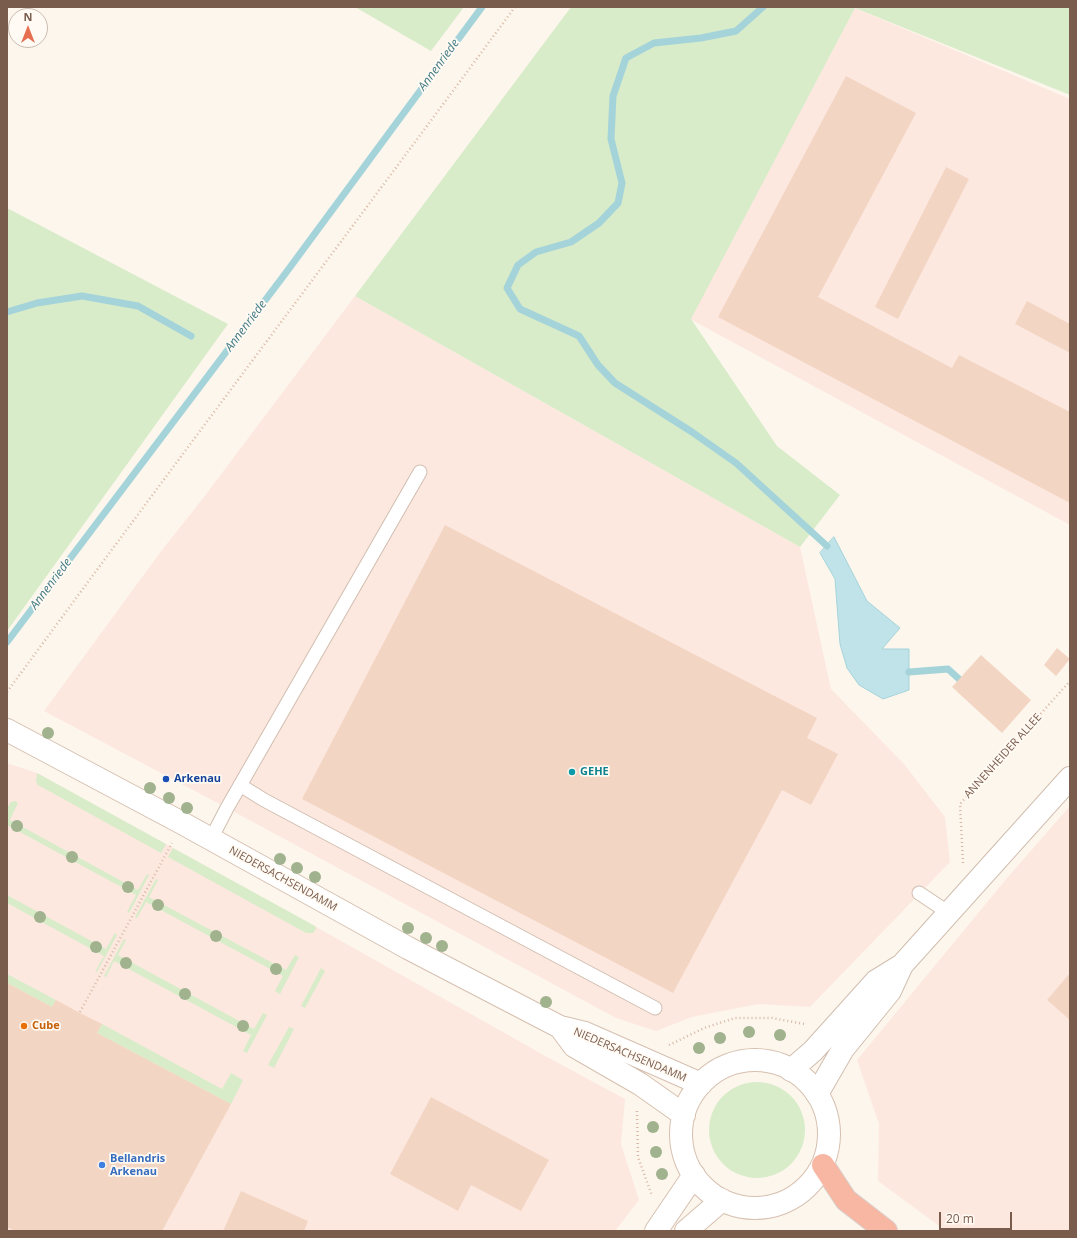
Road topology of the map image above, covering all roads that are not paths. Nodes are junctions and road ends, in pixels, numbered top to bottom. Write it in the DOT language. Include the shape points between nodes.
graph roads {
  1 [pos="420,472"];
  2 [pos="7,730"];
  3 [pos="1070,778"];
  4 [pos="240,785"];
  5 [pos="211,839"];
  6 [pos="919,893"];
  7 [pos="949,913"];
  8 [pos="902,965"];
  9 [pos="655,1008"];
  10 [pos="560,1027"];
  11 [pos="791,1070"];
  12 [pos="701,1084"];
  13 [pos="817,1094"];
  14 [pos="684,1116"];
  15 [pos="823,1165"];
  16 [pos="694,1175"];
  17 [pos="722,1200"];
  18 [pos="659,1226"];
  19 [pos="686,1231"];
  20 [pos="886,1231"];
  1 -- 4 [label="lane"];
  2 -- 5 [label="main road, NIEDERSACHSENDAMM"];
  3 -- 7 [label="main road"];
  4 -- 5 [label="lane"];
  4 -- 9 [label="lane"];
  5 -- 10 [label="main road, NIEDERSACHSENDAMM" via="408,948"];
  6 -- 7 [label="lane"];
  7 -- 8 [label="main road"];
  8 -- 11 [label="main road" via="876,981 813,1051"];
  8 -- 13 [label="main road" via="890,992 843,1049"];
  10 -- 12 [label="main road, NIEDERSACHSENDAMM" via="585,1033"];
  10 -- 14 [label="main road, NIEDERSACHSENDAMM" via="574,1046 640,1084"];
  11 -- 12 [label="main road" via="777,1063 745,1061 729,1065"];
  11 -- 13 [label="main road" via="806,1080"];
  12 -- 14 [label="main road" via="690,1099"];
  13 -- 15 [label="main road" via="827,1116 829,1141"];
  14 -- 16 [label="main road" via="681,1131 683,1147"];
  15 -- 17 [label="main road" via="799,1194 782,1203 763,1208 742,1207"];
  15 -- 20 [label="highway" via="846,1200"];
  16 -- 17 [label="main road" via="706,1189"];
  16 -- 18 [label="main road"];
  17 -- 19 [label="main road"];
}
